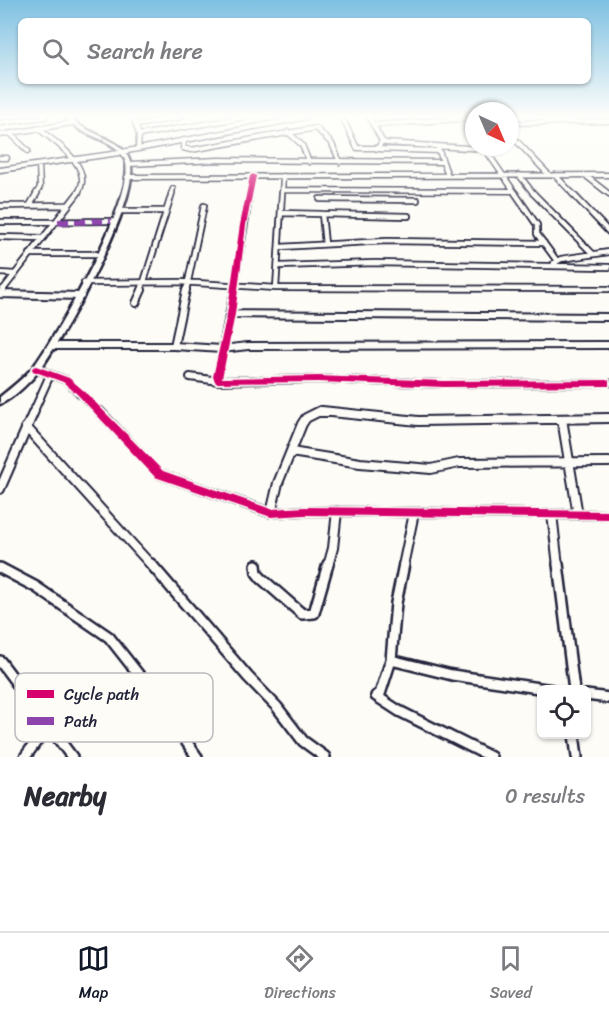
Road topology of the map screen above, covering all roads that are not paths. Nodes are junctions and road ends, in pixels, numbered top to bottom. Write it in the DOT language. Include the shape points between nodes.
graph roads {
  1 [pos="68,152"];
  2 [pos="119,152"];
  3 [pos="121,152"];
  4 [pos="215,152"];
  5 [pos="306,152"];
  6 [pos="336,152"];
  7 [pos="439,152"];
  8 [pos="486,152"];
  9 [pos="529,152"];
  10 [pos="0,158"];
  11 [pos="7,158"];
  12 [pos="76,159"];
  13 [pos="218,160"];
  14 [pos="309,162"];
  15 [pos="340,162"];
  16 [pos="355,162"];
  17 [pos="442,162"];
  18 [pos="129,164"];
  19 [pos="39,165"];
  20 [pos="0,170"];
  21 [pos="356,175"];
  22 [pos="519,175"];
  23 [pos="552,175"];
  24 [pos="586,175"];
  25 [pos="609,175"];
  26 [pos="253,176"];
  27 [pos="284,176"];
  28 [pos="448,176"];
  29 [pos="504,176"];
  30 [pos="129,177"];
  31 [pos="173,189"];
  32 [pos="283,190"];
  33 [pos="321,190"];
  34 [pos="512,191"];
  35 [pos="609,194"];
  36 [pos="320,199"];
  37 [pos="417,200"];
  38 [pos="30,205"];
  39 [pos="67,205"];
  40 [pos="0,206"];
  41 [pos="204,206"];
  42 [pos="118,211"];
  43 [pos="164,211"];
  44 [pos="282,213"];
  45 [pos="320,214"];
  46 [pos="408,216"];
  47 [pos="111,221"];
  48 [pos="0,222"];
  49 [pos="58,222"];
  50 [pos="609,232"];
  51 [pos="0,237"];
  52 [pos="43,238"];
  53 [pos="544,243"];
  54 [pos="325,244"];
  55 [pos="280,247"];
  56 [pos="609,252"];
  57 [pos="30,254"];
  58 [pos="96,254"];
  59 [pos="593,254"];
  60 [pos="555,263"];
  61 [pos="279,266"];
  62 [pos="609,267"];
  63 [pos="0,273"];
  64 [pos="15,274"];
  65 [pos="146,282"];
  66 [pos="188,282"];
  67 [pos="86,283"];
  68 [pos="236,286"];
  69 [pos="276,288"];
  70 [pos="608,290"];
  71 [pos="0,294"];
  72 [pos="80,296"];
  73 [pos="136,303"];
  74 [pos="231,314"];
  75 [pos="609,318"];
  76 [pos="609,345"];
  77 [pos="53,346"];
  78 [pos="174,346"];
  79 [pos="222,349"];
  80 [pos="36,369"];
  81 [pos="50,375"];
  82 [pos="190,377"];
  83 [pos="219,381"];
  84 [pos="609,383"];
  85 [pos="13,388"];
  86 [pos="0,399"];
  87 [pos="609,418"];
  88 [pos="562,419"];
  89 [pos="26,427"];
  90 [pos="291,452"];
  91 [pos="609,462"];
  92 [pos="569,463"];
  93 [pos="0,489"];
  94 [pos="337,512"];
  95 [pos="271,513"];
  96 [pos="414,513"];
  97 [pos="552,514"];
  98 [pos="578,515"];
  99 [pos="609,515"];
  100 [pos="256,565"];
  101 [pos="0,568"];
  102 [pos="391,660"];
  103 [pos="0,661"];
  104 [pos="137,673"];
  105 [pos="15,680"];
  106 [pos="573,685"];
  107 [pos="537,688"];
  108 [pos="591,695"];
  109 [pos="609,698"];
  110 [pos="575,739"];
  111 [pos="36,742"];
  112 [pos="62,742"];
  113 [pos="187,742"];
  114 [pos="25,757"];
  115 [pos="72,757"];
  116 [pos="197,757"];
  117 [pos="325,757"];
  118 [pos="491,757"];
  119 [pos="577,757"];
  1 -- 12 [label="street"];
  2 -- 12 [label="street"];
  3 -- 18 [label="main road"];
  3 -- 30 [label="main road"];
  4 -- 13 [label="street"];
  5 -- 14 [label="street"];
  6 -- 15 [label="street"];
  7 -- 17 [label="street"];
  8 -- 29 [label="street"];
  9 -- 23 [label="street"];
  10 -- 11 [label="street"];
  12 -- 19 [label="street"];
  12 -- 39 [label="street" via="81,189"];
  13 -- 14 [label="street"];
  13 -- 18 [label="street"];
  14 -- 15 [label="street"];
  15 -- 16 [label="street"];
  16 -- 17 [label="street"];
  16 -- 21 [label="street"];
  17 -- 28 [label="street"];
  18 -- 30 [label="main road"];
  19 -- 20 [label="street"];
  19 -- 38 [label="street" via="40,187"];
  21 -- 27 [label="street"];
  21 -- 28 [label="street"];
  22 -- 23 [label="street"];
  22 -- 29 [label="street"];
  22 -- 59 [label="street"];
  23 -- 24 [label="street"];
  23 -- 50 [label="street"];
  24 -- 25 [label="street"];
  24 -- 35 [label="street"];
  26 -- 27 [label="street"];
  26 -- 30 [label="street"];
  26 -- 68 [label="street"];
  27 -- 32 [label="street"];
  28 -- 29 [label="street"];
  29 -- 34 [label="street"];
  30 -- 42 [label="main road"];
  30 -- 47 [label="main road"];
  31 -- 43 [label="street"];
  32 -- 33 [label="street"];
  32 -- 44 [label="street"];
  33 -- 34 [label="street"];
  33 -- 36 [label="street"];
  34 -- 53 [label="street" via="537,225"];
  36 -- 37 [label="street"];
  36 -- 45 [label="street"];
  38 -- 39 [label="street"];
  38 -- 40 [label="street"];
  39 -- 49 [label="street"];
  41 -- 66 [label="street"];
  42 -- 43 [label="street"];
  42 -- 67 [label="main road"];
  43 -- 65 [label="street"];
  44 -- 45 [label="street"];
  44 -- 55 [label="street"];
  45 -- 46 [label="street"];
  45 -- 54 [label="street"];
  47 -- 49 [label="street"];
  47 -- 58 [label="main road"];
  48 -- 49 [label="street"];
  49 -- 52 [label="street"];
  51 -- 52 [label="street"];
  52 -- 57 [label="street"];
  53 -- 54 [label="street"];
  53 -- 60 [label="street"];
  54 -- 55 [label="street"];
  55 -- 61 [label="street"];
  56 -- 59 [label="street"];
  57 -- 58 [label="street"];
  57 -- 64 [label="street"];
  58 -- 67 [label="main road"];
  59 -- 60 [label="street"];
  60 -- 61 [label="street" via="516,267 392,263"];
  60 -- 62 [label="street"];
  61 -- 69 [label="street"];
  63 -- 64 [label="street"];
  64 -- 71 [label="street"];
  65 -- 66 [label="street"];
  65 -- 67 [label="street"];
  65 -- 73 [label="street"];
  66 -- 68 [label="street"];
  66 -- 78 [label="street"];
  67 -- 72 [label="main road"];
  68 -- 69 [label="street"];
  68 -- 74 [label="street"];
  69 -- 70 [label="street"];
  71 -- 72 [label="street"];
  72 -- 77 [label="main road"];
  72 -- 85 [label="main road" via="49,345"];
  74 -- 75 [label="street"];
  74 -- 79 [label="street"];
  76 -- 79 [label="street"];
  77 -- 78 [label="street"];
  77 -- 80 [label="main road"];
  78 -- 79 [label="street"];
  79 -- 83 [label="street" via="216,377"];
  80 -- 81 [label="street"];
  80 -- 85 [label="main road"];
  81 -- 89 [label="street"];
  81 -- 95 [label="street" via="66,380 80,392 159,474"];
  82 -- 83 [label="street"];
  83 -- 84 [label="street"];
  85 -- 86 [label="main road"];
  87 -- 88 [label="street"];
  88 -- 90 [label="street" via="394,420 324,411 306,418"];
  88 -- 92 [label="street"];
  89 -- 93 [label="street"];
  89 -- 117 [label="street" via="278,707 303,741"];
  90 -- 92 [label="street" via="431,469 459,463"];
  90 -- 95 [label="street"];
  91 -- 92 [label="street"];
  92 -- 98 [label="street"];
  94 -- 95 [label="street"];
  94 -- 96 [label="street"];
  94 -- 100 [label="street" via="333,548 314,613 298,611 256,573"];
  96 -- 97 [label="street"];
  96 -- 102 [label="street" via="396,603"];
  97 -- 98 [label="street"];
  97 -- 106 [label="street"];
  98 -- 99 [label="street"];
  101 -- 104 [label="street" via="36,587 109,638"];
  102 -- 107 [label="street" via="452,675"];
  102 -- 118 [label="street" via="376,696"];
  103 -- 105 [label="street"];
  108 -- 109 [label="street"];
  110 -- 119 [label="street"];
  111 -- 114 [label="street"];
  112 -- 115 [label="street"];
  113 -- 116 [label="street"];
}
